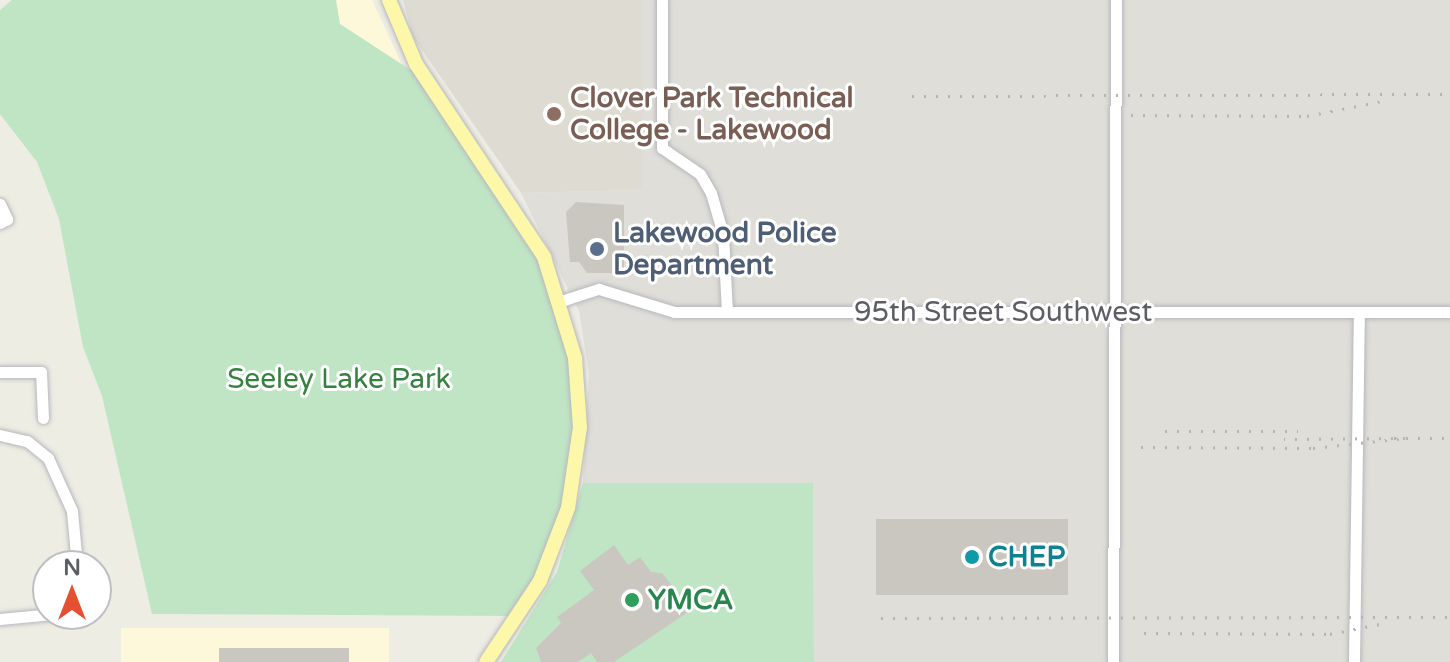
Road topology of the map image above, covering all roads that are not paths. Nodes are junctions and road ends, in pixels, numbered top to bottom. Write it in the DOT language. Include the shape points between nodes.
graph roads {
  1 [pos="389,0"];
  2 [pos="662,0"];
  3 [pos="1116,0"];
  4 [pos="0,204"];
  5 [pos="0,223"];
  6 [pos="561,301"];
  7 [pos="1115,311"];
  8 [pos="727,312"];
  9 [pos="1359,312"];
  10 [pos="1450,312"];
  11 [pos="0,372"];
  12 [pos="43,418"];
  13 [pos="0,435"];
  14 [pos="76,550"];
  15 [pos="32,616"];
  16 [pos="0,619"];
  17 [pos="486,662"];
  18 [pos="1113,662"];
  19 [pos="1354,662"];
  1 -- 6 [label="main road" via="416,64 521,217"];
  2 -- 8 [label="street" via="662,148 700,174 711,193 723,234"];
  3 -- 7 [label="street"];
  4 -- 5 [label="street" via="7,219"];
  6 -- 8 [label="street, 95th Street Southwest" via="606,289 674,312"];
  6 -- 17 [label="main road" via="579,405 568,508 540,581"];
  7 -- 8 [label="street, 95th Street Southwest"];
  7 -- 9 [label="street, 95th Street Southwest"];
  7 -- 18 [label="street"];
  9 -- 10 [label="street, 95th Street Southwest"];
  9 -- 19 [label="street"];
  11 -- 12 [label="street" via="41,372"];
  13 -- 14 [label="street" via="34,445 48,458 72,511"];
  15 -- 16 [label="street"];
}
